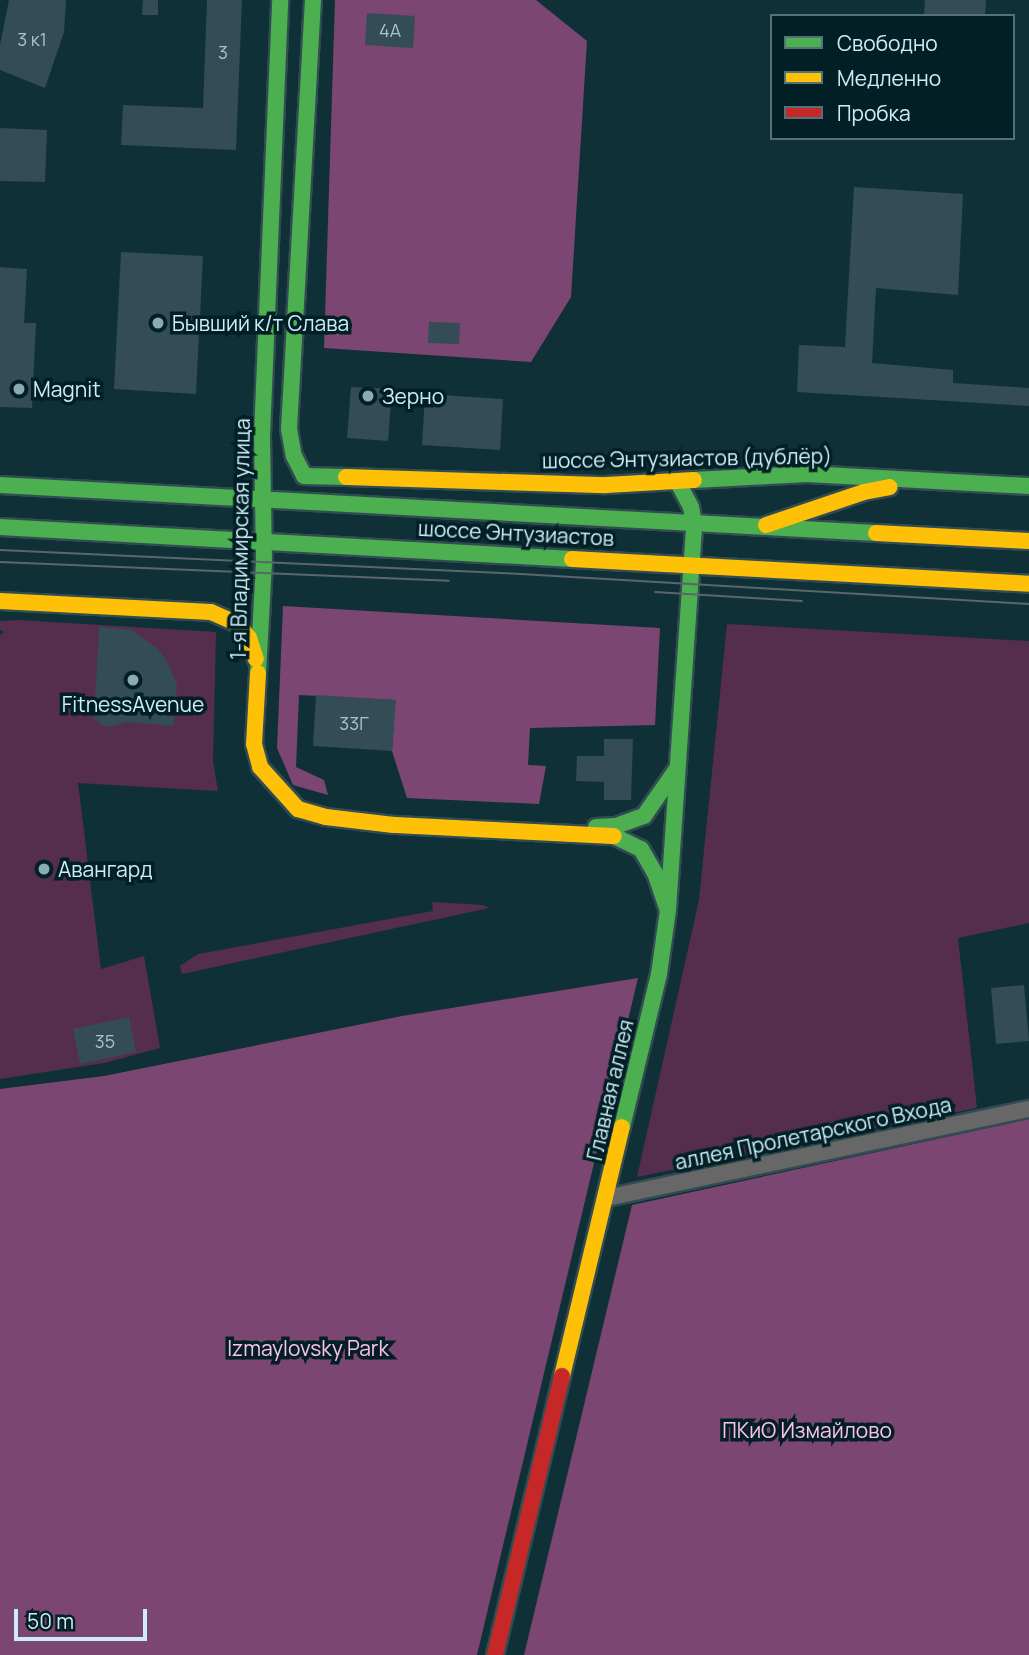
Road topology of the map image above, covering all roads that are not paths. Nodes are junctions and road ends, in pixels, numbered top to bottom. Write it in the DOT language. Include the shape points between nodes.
graph roads {
  1 [pos="280,0"];
  2 [pos="313,0"];
  3 [pos="924,480"];
  4 [pos="678,483"];
  5 [pos="0,485"];
  6 [pos="1029,486"];
  7 [pos="263,502"];
  8 [pos="694,524"];
  9 [pos="0,527"];
  10 [pos="761,527"];
  11 [pos="265,540"];
  12 [pos="1029,541"];
  13 [pos="691,564"];
  14 [pos="1029,584"];
  15 [pos="0,601"];
  16 [pos="258,662"];
  17 [pos="677,768"];
  18 [pos="552,829"];
  19 [pos="668,910"];
  20 [pos="1029,1109"];
  21 [pos="606,1198"];
  22 [pos="495,1655"];
  1 -- 7 [label="main road, 1-я Владимирская улица"];
  2 -- 4 [label="main road, шоссе Энтузиастов (дублёр)" via="289,429 294,456 304,475 606,485"];
  3 -- 4 [label="main road, шоссе Энтузиастов (дублёр)" via="807,474"];
  3 -- 6 [label="main road, шоссе Энтузиастов (дублёр)"];
  3 -- 10 [label="main road" via="864,492"];
  4 -- 8 [label="main road"];
  5 -- 7 [label="main road, шоссе Энтузиастов"];
  7 -- 8 [label="main road, шоссе Энтузиастов"];
  7 -- 11 [label="main road, 1-я Владимирская улица"];
  8 -- 10 [label="main road, шоссе Энтузиастов"];
  8 -- 13 [label="main road, Главная аллея"];
  9 -- 11 [label="main road, шоссе Энтузиастов"];
  10 -- 12 [label="main road, шоссе Энтузиастов"];
  11 -- 13 [label="main road, шоссе Энтузиастов"];
  11 -- 16 [label="main road, 1-я Владимирская улица"];
  13 -- 14 [label="main road, шоссе Энтузиастов"];
  13 -- 17 [label="main road, Главная аллея"];
  15 -- 16 [label="main road" via="211,612 238,624"];
  16 -- 18 [label="main road, 1-я Владимирская улица" via="254,744 260,767 298,809 394,825"];
  17 -- 18 [label="main road, 1-я Владимирская улица" via="644,816 616,826"];
  17 -- 19 [label="main road, Главная аллея"];
  18 -- 19 [label="main road, 1-я Владимирская улица" via="610,834 635,845 655,873"];
  19 -- 21 [label="main road, Главная аллея" via="659,974"];
  20 -- 21 [label="street, аллея Пролетарского Входа"];
  21 -- 22 [label="main road, Главная аллея"];
}
